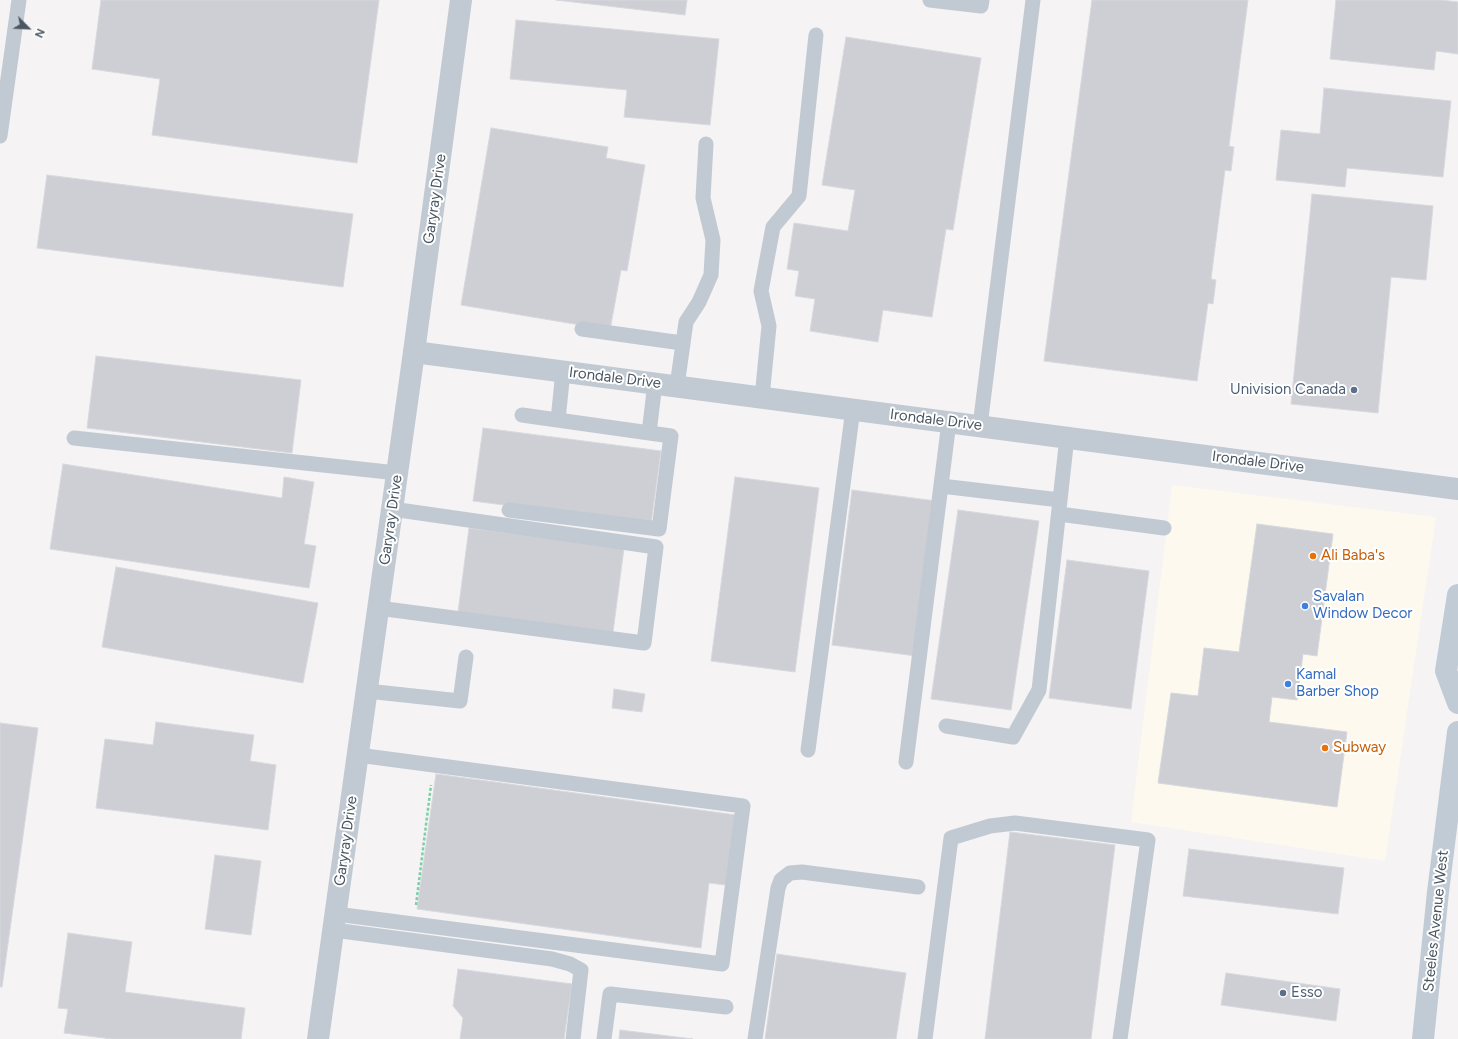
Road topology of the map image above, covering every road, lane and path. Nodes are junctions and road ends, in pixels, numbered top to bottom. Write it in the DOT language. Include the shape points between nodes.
graph roads {
  1 [pos="19,0"];
  2 [pos="461,0"];
  3 [pos="930,0"];
  4 [pos="982,0"];
  5 [pos="1033,0"];
  6 [pos="816,35"];
  7 [pos="0,136"];
  8 [pos="706,144"];
  9 [pos="582,329"];
  10 [pos="682,343"];
  11 [pos="414,352"];
  12 [pos="563,371"];
  13 [pos="655,383"];
  14 [pos="677,386"];
  15 [pos="762,397"];
  16 [pos="853,409"];
  17 [pos="522,415"];
  18 [pos="558,420"];
  19 [pos="949,422"];
  20 [pos="980,426"];
  21 [pos="649,433"];
  22 [pos="1067,437"];
  23 [pos="74,438"];
  24 [pos="398,473"];
  25 [pos="941,486"];
  26 [pos="1458,489"];
  27 [pos="1059,507"];
  28 [pos="392,509"];
  29 [pos="509,510"];
  30 [pos="1164,528"];
  31 [pos="1458,595"];
  32 [pos="378,608"];
  33 [pos="466,657"];
  34 [pos="367,691"];
  35 [pos="1458,703"];
  36 [pos="946,726"];
  37 [pos="1458,732"];
  38 [pos="808,750"];
  39 [pos="358,755"];
  40 [pos="906,762"];
  41 [pos="434,765"];
  42 [pos="918,887"];
  43 [pos="335,922"];
  44 [pos="413,924"];
  45 [pos="726,1007"];
  46 [pos="318,1039"];
  47 [pos="573,1039"];
  48 [pos="604,1039"];
  49 [pos="755,1039"];
  50 [pos="925,1039"];
  51 [pos="1120,1039"];
  52 [pos="1422,1039"];
  1 -- 7 [label="lane"];
  2 -- 11 [label="street, Garyray Drive"];
  3 -- 4 [label="lane" via="981,6"];
  5 -- 20 [label="lane"];
  6 -- 15 [label="lane" via="799,196 773,227 761,291 769,326"];
  8 -- 10 [label="lane" via="703,198 713,240 711,275 699,302 686,322"];
  9 -- 10 [label="lane"];
  10 -- 14 [label="lane"];
  11 -- 12 [label="street, Irondale Drive"];
  11 -- 24 [label="street, Garyray Drive"];
  12 -- 13 [label="street, Irondale Drive"];
  12 -- 18 [label="lane"];
  13 -- 14 [label="street, Irondale Drive"];
  13 -- 21 [label="lane"];
  14 -- 15 [label="street, Irondale Drive"];
  15 -- 16 [label="street, Irondale Drive"];
  16 -- 19 [label="street, Irondale Drive"];
  16 -- 38 [label="lane"];
  17 -- 18 [label="lane"];
  18 -- 21 [label="lane"];
  19 -- 20 [label="street, Irondale Drive"];
  19 -- 25 [label="lane"];
  20 -- 22 [label="street, Irondale Drive"];
  21 -- 29 [label="lane" via="671,436 659,529"];
  22 -- 26 [label="street, Irondale Drive"];
  22 -- 27 [label="lane"];
  23 -- 24 [label="lane"];
  24 -- 28 [label="street, Garyray Drive"];
  25 -- 27 [label="lane"];
  25 -- 40 [label="lane"];
  27 -- 30 [label="lane"];
  27 -- 36 [label="lane" via="1038,690 1013,737"];
  28 -- 32 [label="street, Garyray Drive"];
  28 -- 32 [label="lane" via="656,547 644,643"];
  31 -- 35 [label="main road" via="1446,671"];
  32 -- 34 [label="street, Garyray Drive"];
  33 -- 34 [label="lane" via="460,701"];
  34 -- 39 [label="street, Garyray Drive"];
  37 -- 52 [label="main road, Steeles Avenue West"];
  39 -- 41 [label="lane"];
  39 -- 43 [label="street, Garyray Drive"];
  41 -- 44 [label="path"];
  41 -- 44 [label="lane" via="743,806 722,964"];
  42 -- 49 [label="lane" via="802,872 790,873 781,880"];
  43 -- 44 [label="lane"];
  43 -- 46 [label="street, Garyray Drive"];
  43 -- 47 [label="lane" via="570,964 581,970"];
  45 -- 48 [label="lane" via="610,994"];
  50 -- 51 [label="lane" via="951,838 990,826 1015,823 1148,840"];
}
